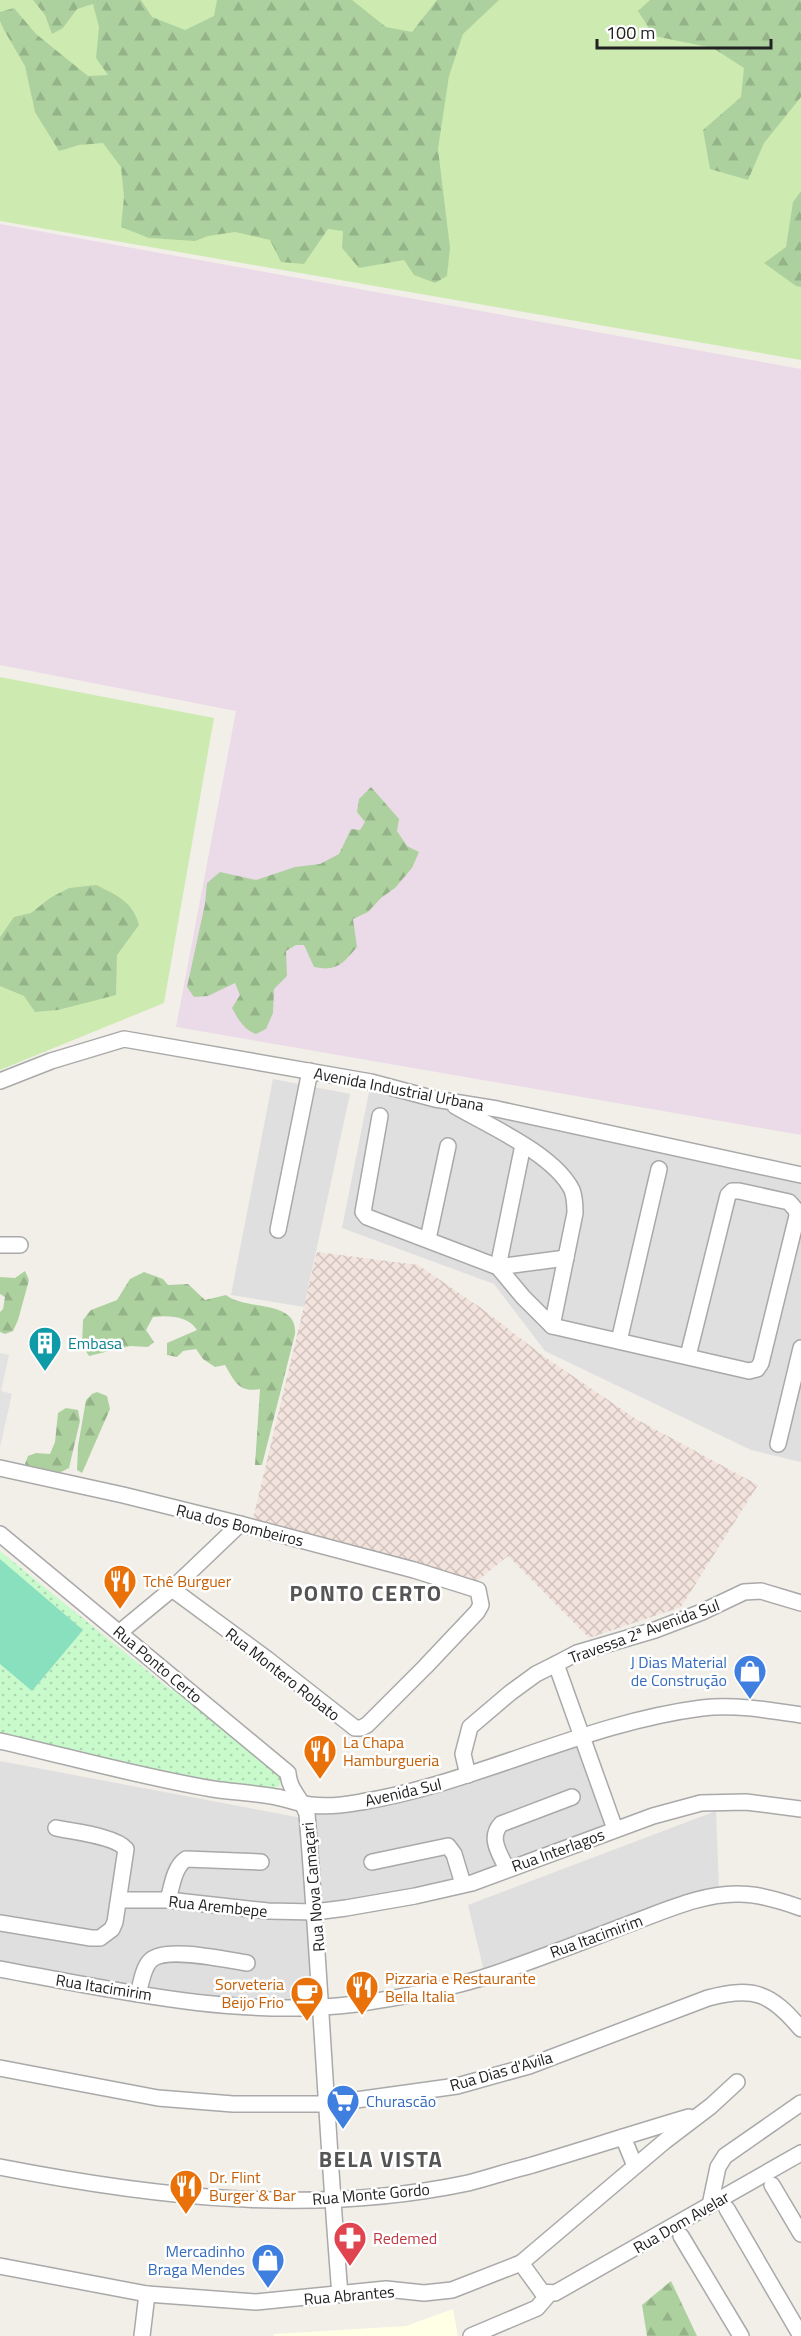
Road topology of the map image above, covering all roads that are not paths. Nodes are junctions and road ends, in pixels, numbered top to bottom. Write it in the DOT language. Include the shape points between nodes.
graph roads {
  1 [pos="310,1071"];
  2 [pos="0,1081"];
  3 [pos="447,1101"];
  4 [pos="488,1107"];
  5 [pos="380,1116"];
  6 [pos="489,1126"];
  7 [pos="523,1145"];
  8 [pos="448,1146"];
  9 [pos="659,1170"];
  10 [pos="801,1174"];
  11 [pos="278,1230"];
  12 [pos="428,1239"];
  13 [pos="0,1245"];
  14 [pos="20,1245"];
  15 [pos="566,1258"];
  16 [pos="498,1267"];
  17 [pos="552,1326"];
  18 [pos="619,1341"];
  19 [pos="801,1348"];
  20 [pos="688,1356"];
  21 [pos="778,1444"];
  22 [pos="2,1472"];
  23 [pos="240,1524"];
  24 [pos="0,1534"];
  25 [pos="172,1589"];
  26 [pos="478,1590"];
  27 [pos="801,1603"];
  28 [pos="120,1632"];
  29 [pos="556,1664"];
  30 [pos="801,1715"];
  31 [pos="584,1737"];
  32 [pos="0,1741"];
  33 [pos="468,1776"];
  34 [pos="572,1797"];
  35 [pos="303,1804"];
  36 [pos="801,1809"];
  37 [pos="56,1828"];
  38 [pos="615,1829"];
  39 [pos="261,1862"];
  40 [pos="372,1862"];
  41 [pos="507,1869"];
  42 [pos="463,1884"];
  43 [pos="120,1900"];
  44 [pos="168,1900"];
  45 [pos="801,1908"];
  46 [pos="315,1912"];
  47 [pos="0,1923"];
  48 [pos="247,1963"];
  49 [pos="0,1969"];
  50 [pos="138,1994"];
  51 [pos="322,2008"];
  52 [pos="801,2029"];
  53 [pos="0,2068"];
  54 [pos="737,2082"];
  55 [pos="801,2103"];
  56 [pos="327,2104"];
  57 [pos="698,2115"];
  58 [pos="623,2137"];
  59 [pos="801,2153"];
  60 [pos="635,2166"];
  61 [pos="0,2167"];
  62 [pos="772,2186"];
  63 [pos="332,2199"];
  64 [pos="710,2205"];
  65 [pos="727,2209"];
  66 [pos="801,2234"];
  67 [pos="681,2236"];
  68 [pos="521,2264"];
  69 [pos="0,2266"];
  70 [pos="555,2292"];
  71 [pos="147,2294"];
  72 [pos="340,2295"];
  73 [pos="142,2336"];
  74 [pos="471,2336"];
  75 [pos="741,2336"];
  76 [pos="801,2336"];
  1 -- 2 [label="street, Avenida Industrial Urbana" via="124,1039"];
  1 -- 3 [label="street, Avenida Industrial Urbana"];
  1 -- 11 [label="street"];
  3 -- 4 [label="street, Avenida Industrial Urbana"];
  3 -- 6 [label="street"];
  4 -- 6 [label="street" via="484,1116"];
  4 -- 10 [label="street, Avenida Industrial Urbana"];
  5 -- 12 [label="street" via="363,1212 367,1217"];
  6 -- 7 [label="street"];
  7 -- 15 [label="street" via="552,1166 574,1197 575,1213"];
  7 -- 16 [label="street"];
  8 -- 12 [label="street"];
  9 -- 18 [label="street"];
  12 -- 16 [label="street"];
  13 -- 14 [label="street"];
  15 -- 16 [label="street"];
  15 -- 17 [label="street"];
  16 -- 17 [label="street"];
  17 -- 18 [label="street"];
  18 -- 20 [label="street"];
  19 -- 21 [label="street"];
  20 -- 20 [label="street" via="748,1371 757,1369 796,1216 794,1205 739,1191 728,1195"];
  22 -- 23 [label="street, Rua dos Bombeiros" via="123,1495"];
  23 -- 25 [label="street"];
  23 -- 26 [label="street, Rua dos Bombeiros"];
  24 -- 28 [label="street, Rua Ponto Certo"];
  25 -- 26 [label="street, Rua Montero Robato" via="355,1728 367,1725 477,1612 481,1605"];
  25 -- 28 [label="street"];
  27 -- 29 [label="street, Travessa 2ª Avenida Sul" via="761,1591 744,1592 674,1623 577,1653"];
  28 -- 35 [label="street, Rua Ponto Certo" via="288,1773 290,1787"];
  29 -- 31 [label="street"];
  29 -- 33 [label="street, Travessa 2ª Avenida Sul" via="536,1674 470,1727 463,1754"];
  30 -- 31 [label="street, Avenida Sul" via="751,1708 704,1708"];
  31 -- 33 [label="street, Avenida Sul"];
  31 -- 38 [label="street"];
  32 -- 35 [label="street, Avenida Sul" via="211,1789"];
  33 -- 35 [label="street, Avenida Sul" via="360,1802"];
  34 -- 41 [label="street" via="497,1828 495,1841"];
  35 -- 46 [label="street, Rua Nova Camaçari"];
  36 -- 38 [label="street, Rua Interlagos" via="746,1802 701,1803"];
  37 -- 43 [label="street" via="123,1845 127,1856"];
  38 -- 41 [label="street, Rua Interlagos"];
  39 -- 44 [label="street" via="186,1858 180,1862"];
  40 -- 42 [label="street" via="448,1846"];
  41 -- 42 [label="street, Rua Interlagos"];
  42 -- 46 [label="street, Rua Interlagos"];
  43 -- 44 [label="street, Rua Arembepe"];
  43 -- 47 [label="street" via="112,1929 100,1938"];
  44 -- 46 [label="street, Rua Arembepe"];
  45 -- 51 [label="street, Rua Itacimirim" via="739,1894 707,1898 491,1975 415,1994"];
  46 -- 51 [label="street, Rua Nova Camaçari"];
  48 -- 50 [label="street" via="176,1953 159,1955 148,1964"];
  49 -- 50 [label="street, Rua Itacimirim"];
  50 -- 51 [label="street, Rua Itacimirim" via="216,2004"];
  51 -- 56 [label="street, Rua Nova Camaçari"];
  52 -- 56 [label="street, Rua Dias d'Avila" via="783,2007 768,1998 731,1992 529,2066 457,2086"];
  53 -- 56 [label="street, Rua Dias d'Avila" via="158,2098 233,2104"];
  54 -- 57 [label="street, Rua Abrantes"];
  55 -- 64 [label="street" via="725,2157 718,2167"];
  56 -- 63 [label="street, Rua Nova Camaçari"];
  57 -- 58 [label="street, Rua Monte Gordo"];
  57 -- 60 [label="street, Rua Abrantes"];
  58 -- 60 [label="street"];
  58 -- 63 [label="street, Rua Monte Gordo" via="469,2183"];
  59 -- 64 [label="street, Rua Dom Avelar"];
  60 -- 68 [label="street, Rua Abrantes"];
  61 -- 63 [label="street, Rua Monte Gordo" via="188,2197"];
  62 -- 66 [label="street"];
  63 -- 72 [label="street, Rua Nova Camaçari"];
  64 -- 70 [label="street, Rua Dom Avelar"];
  65 -- 76 [label="street"];
  67 -- 75 [label="street"];
  68 -- 70 [label="street" via="537,2288"];
  68 -- 72 [label="street, Rua Abrantes" via="452,2290 424,2293 386,2289"];
  69 -- 71 [label="street, Rua Abrantes"];
  70 -- 74 [label="street, Rua Dom Avelar" via="537,2308"];
  71 -- 72 [label="street, Rua Abrantes" via="256,2302"];
  71 -- 73 [label="street"];
}
